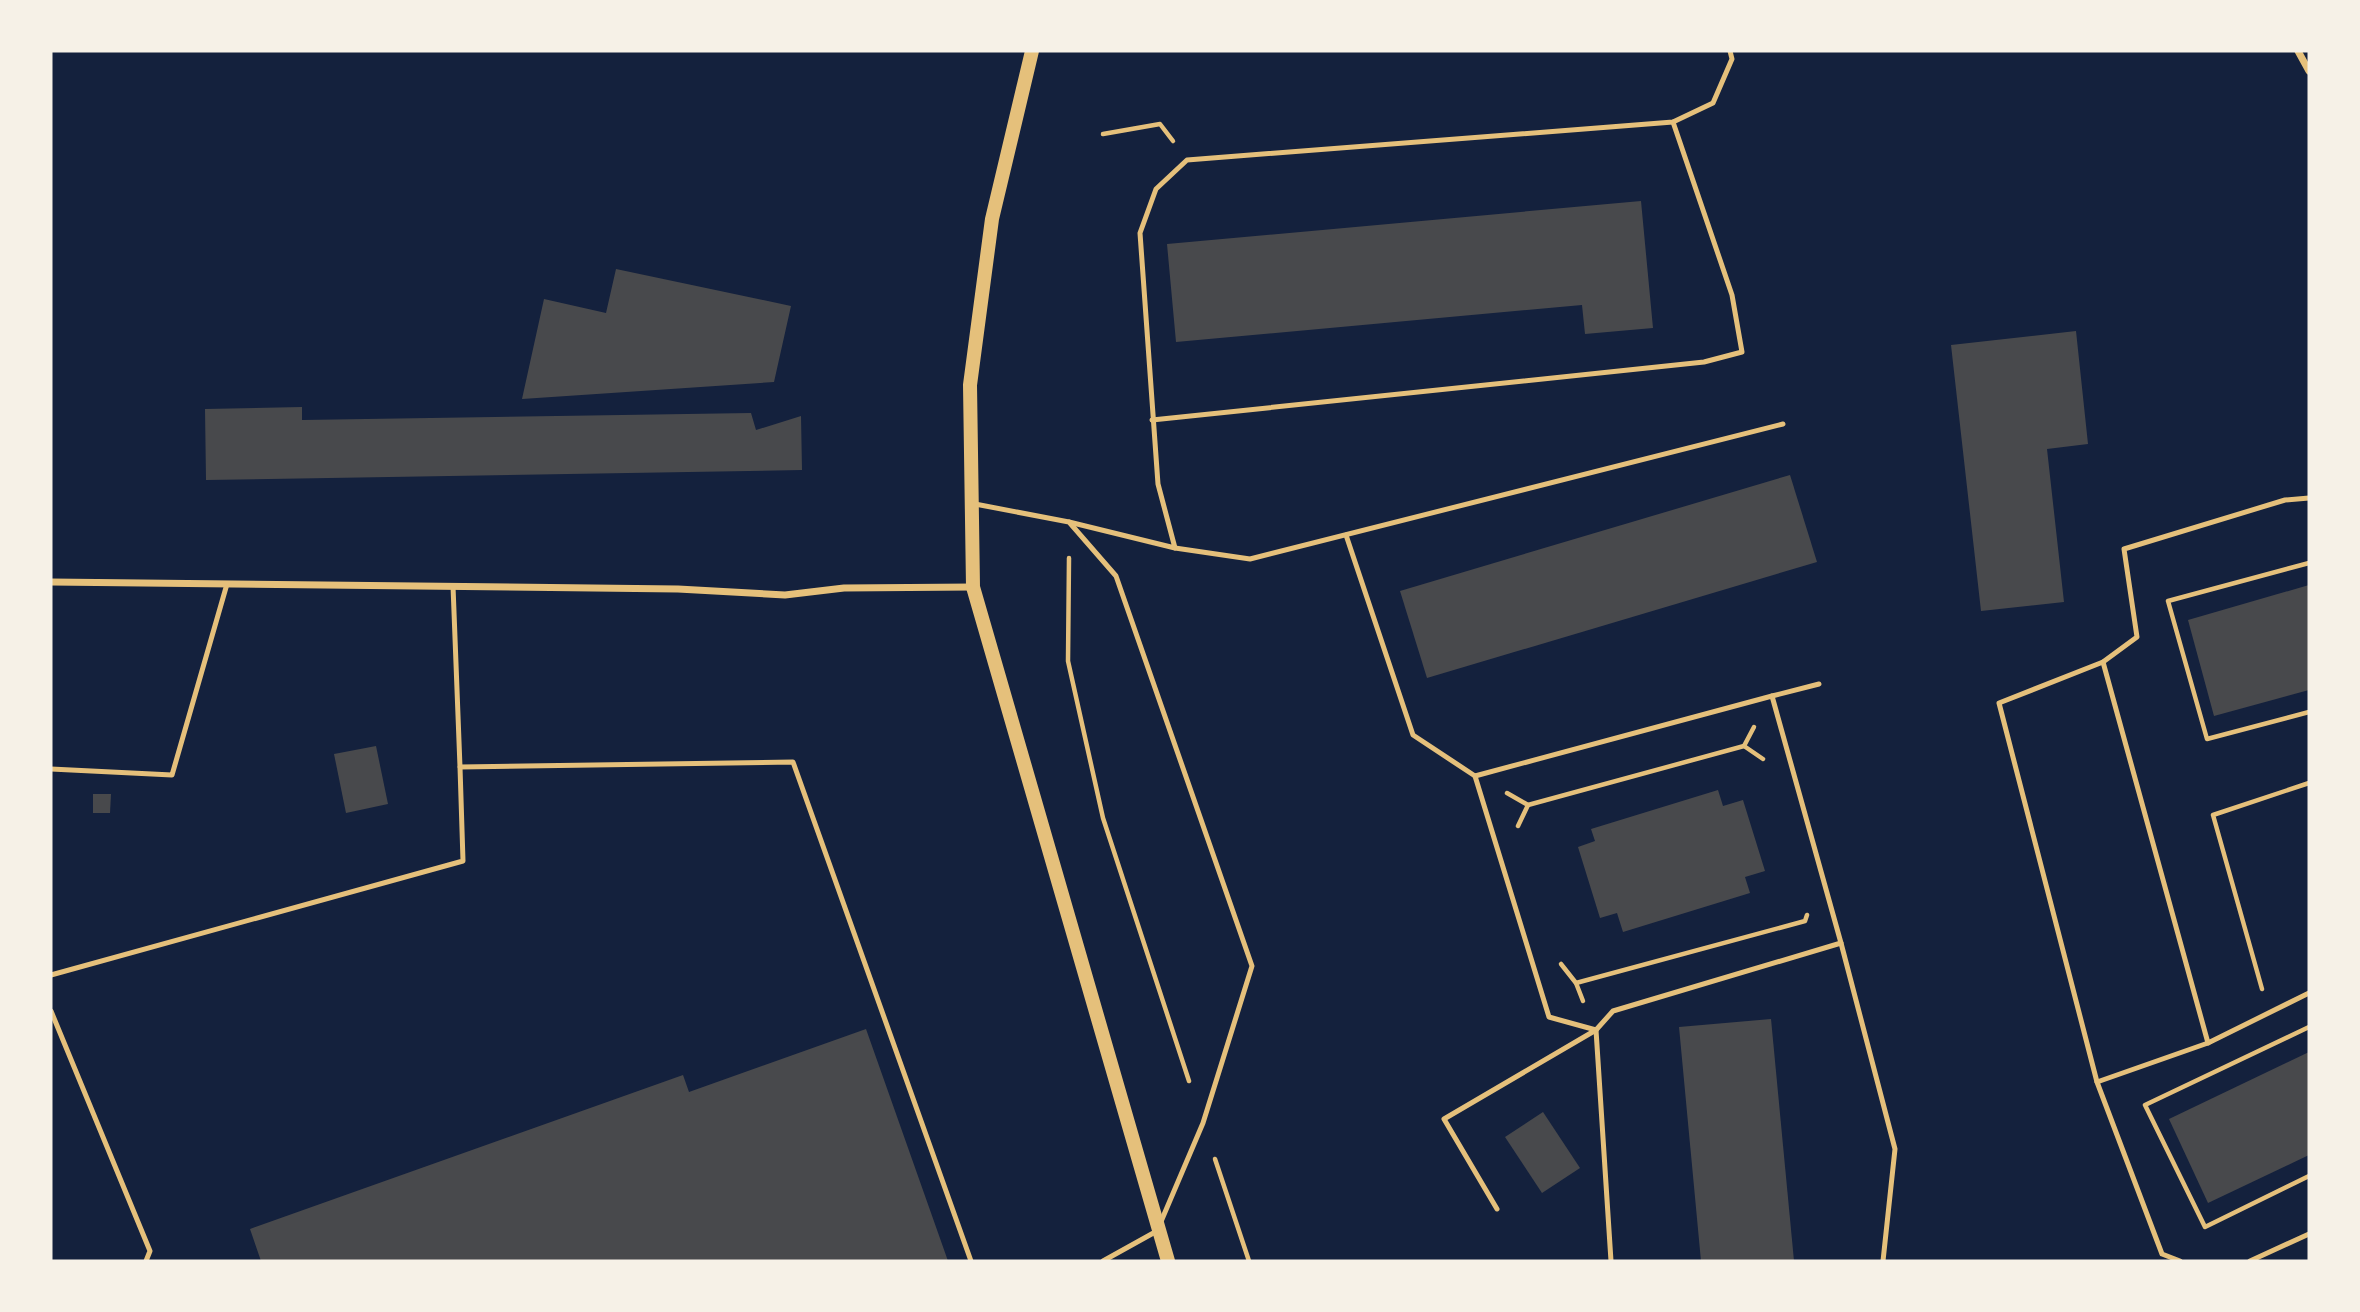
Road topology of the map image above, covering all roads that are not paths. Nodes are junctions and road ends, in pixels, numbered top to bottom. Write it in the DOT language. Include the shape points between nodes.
graph roads {
  1 [pos="1031,51"];
  2 [pos="1730,51"];
  3 [pos="2298,51"];
  4 [pos="2309,71"];
  5 [pos="1673,122"];
  6 [pos="1152,420"];
  7 [pos="1783,424"];
  8 [pos="2309,498"];
  9 [pos="971,503"];
  10 [pos="1069,522"];
  11 [pos="1346,535"];
  12 [pos="1175,548"];
  13 [pos="51,582"];
  14 [pos="227,584"];
  15 [pos="453,586"];
  16 [pos="973,587"];
  17 [pos="2103,662"];
  18 [pos="1819,684"];
  19 [pos="1772,696"];
  20 [pos="460,767"];
  21 [pos="51,769"];
  22 [pos="1475,776"];
  23 [pos="1841,943"];
  24 [pos="51,975"];
  25 [pos="2309,993"];
  26 [pos="51,1011"];
  27 [pos="1596,1030"];
  28 [pos="2208,1043"];
  29 [pos="2097,1082"];
  30 [pos="1497,1209"];
  31 [pos="1157,1231"];
  32 [pos="2309,1234"];
  33 [pos="146,1261"];
  34 [pos="971,1261"];
  35 [pos="1103,1261"];
  36 [pos="1168,1261"];
  37 [pos="1611,1261"];
  38 [pos="1883,1261"];
  39 [pos="2180,1261"];
  40 [pos="2250,1261"];
  1 -- 9 [label="main road" via="992,219 972,371"];
  2 -- 5 [label="lane" via="1732,58 1713,103"];
  3 -- 4 [label="street"];
  5 -- 6 [label="lane" via="1187,160 1156,189 1140,233"];
  5 -- 6 [label="lane" via="1732,295 1742,352 1704,362"];
  6 -- 12 [label="lane" via="1158,484"];
  7 -- 11 [label="lane"];
  8 -- 17 [label="lane" via="2285,500 2124,549 2137,637"];
  9 -- 10 [label="lane"];
  9 -- 16 [label="main road"];
  10 -- 12 [label="lane"];
  10 -- 31 [label="lane" via="1116,576 1252,966 1203,1124"];
  11 -- 12 [label="lane" via="1250,559"];
  11 -- 22 [label="lane" via="1413,736"];
  13 -- 14 [label="street"];
  14 -- 15 [label="street"];
  14 -- 21 [label="lane" via="172,775"];
  15 -- 16 [label="street" via="785,595 844,588"];
  15 -- 20 [label="lane"];
  16 -- 31 [label="main road"];
  17 -- 28 [label="lane"];
  17 -- 29 [label="lane" via="1999,703"];
  18 -- 19 [label="lane"];
  19 -- 22 [label="lane"];
  19 -- 23 [label="lane"];
  20 -- 24 [label="lane" via="463,860"];
  20 -- 34 [label="lane" via="793,762"];
  22 -- 27 [label="lane" via="1549,1017"];
  23 -- 27 [label="lane" via="1613,1011"];
  23 -- 38 [label="lane" via="1895,1149"];
  25 -- 28 [label="lane"];
  26 -- 33 [label="lane" via="150,1251"];
  27 -- 30 [label="lane" via="1444,1119"];
  27 -- 37 [label="lane"];
  28 -- 29 [label="lane"];
  29 -- 39 [label="lane" via="2162,1254"];
  31 -- 35 [label="lane"];
  31 -- 36 [label="main road"];
  32 -- 40 [label="lane"];
}
